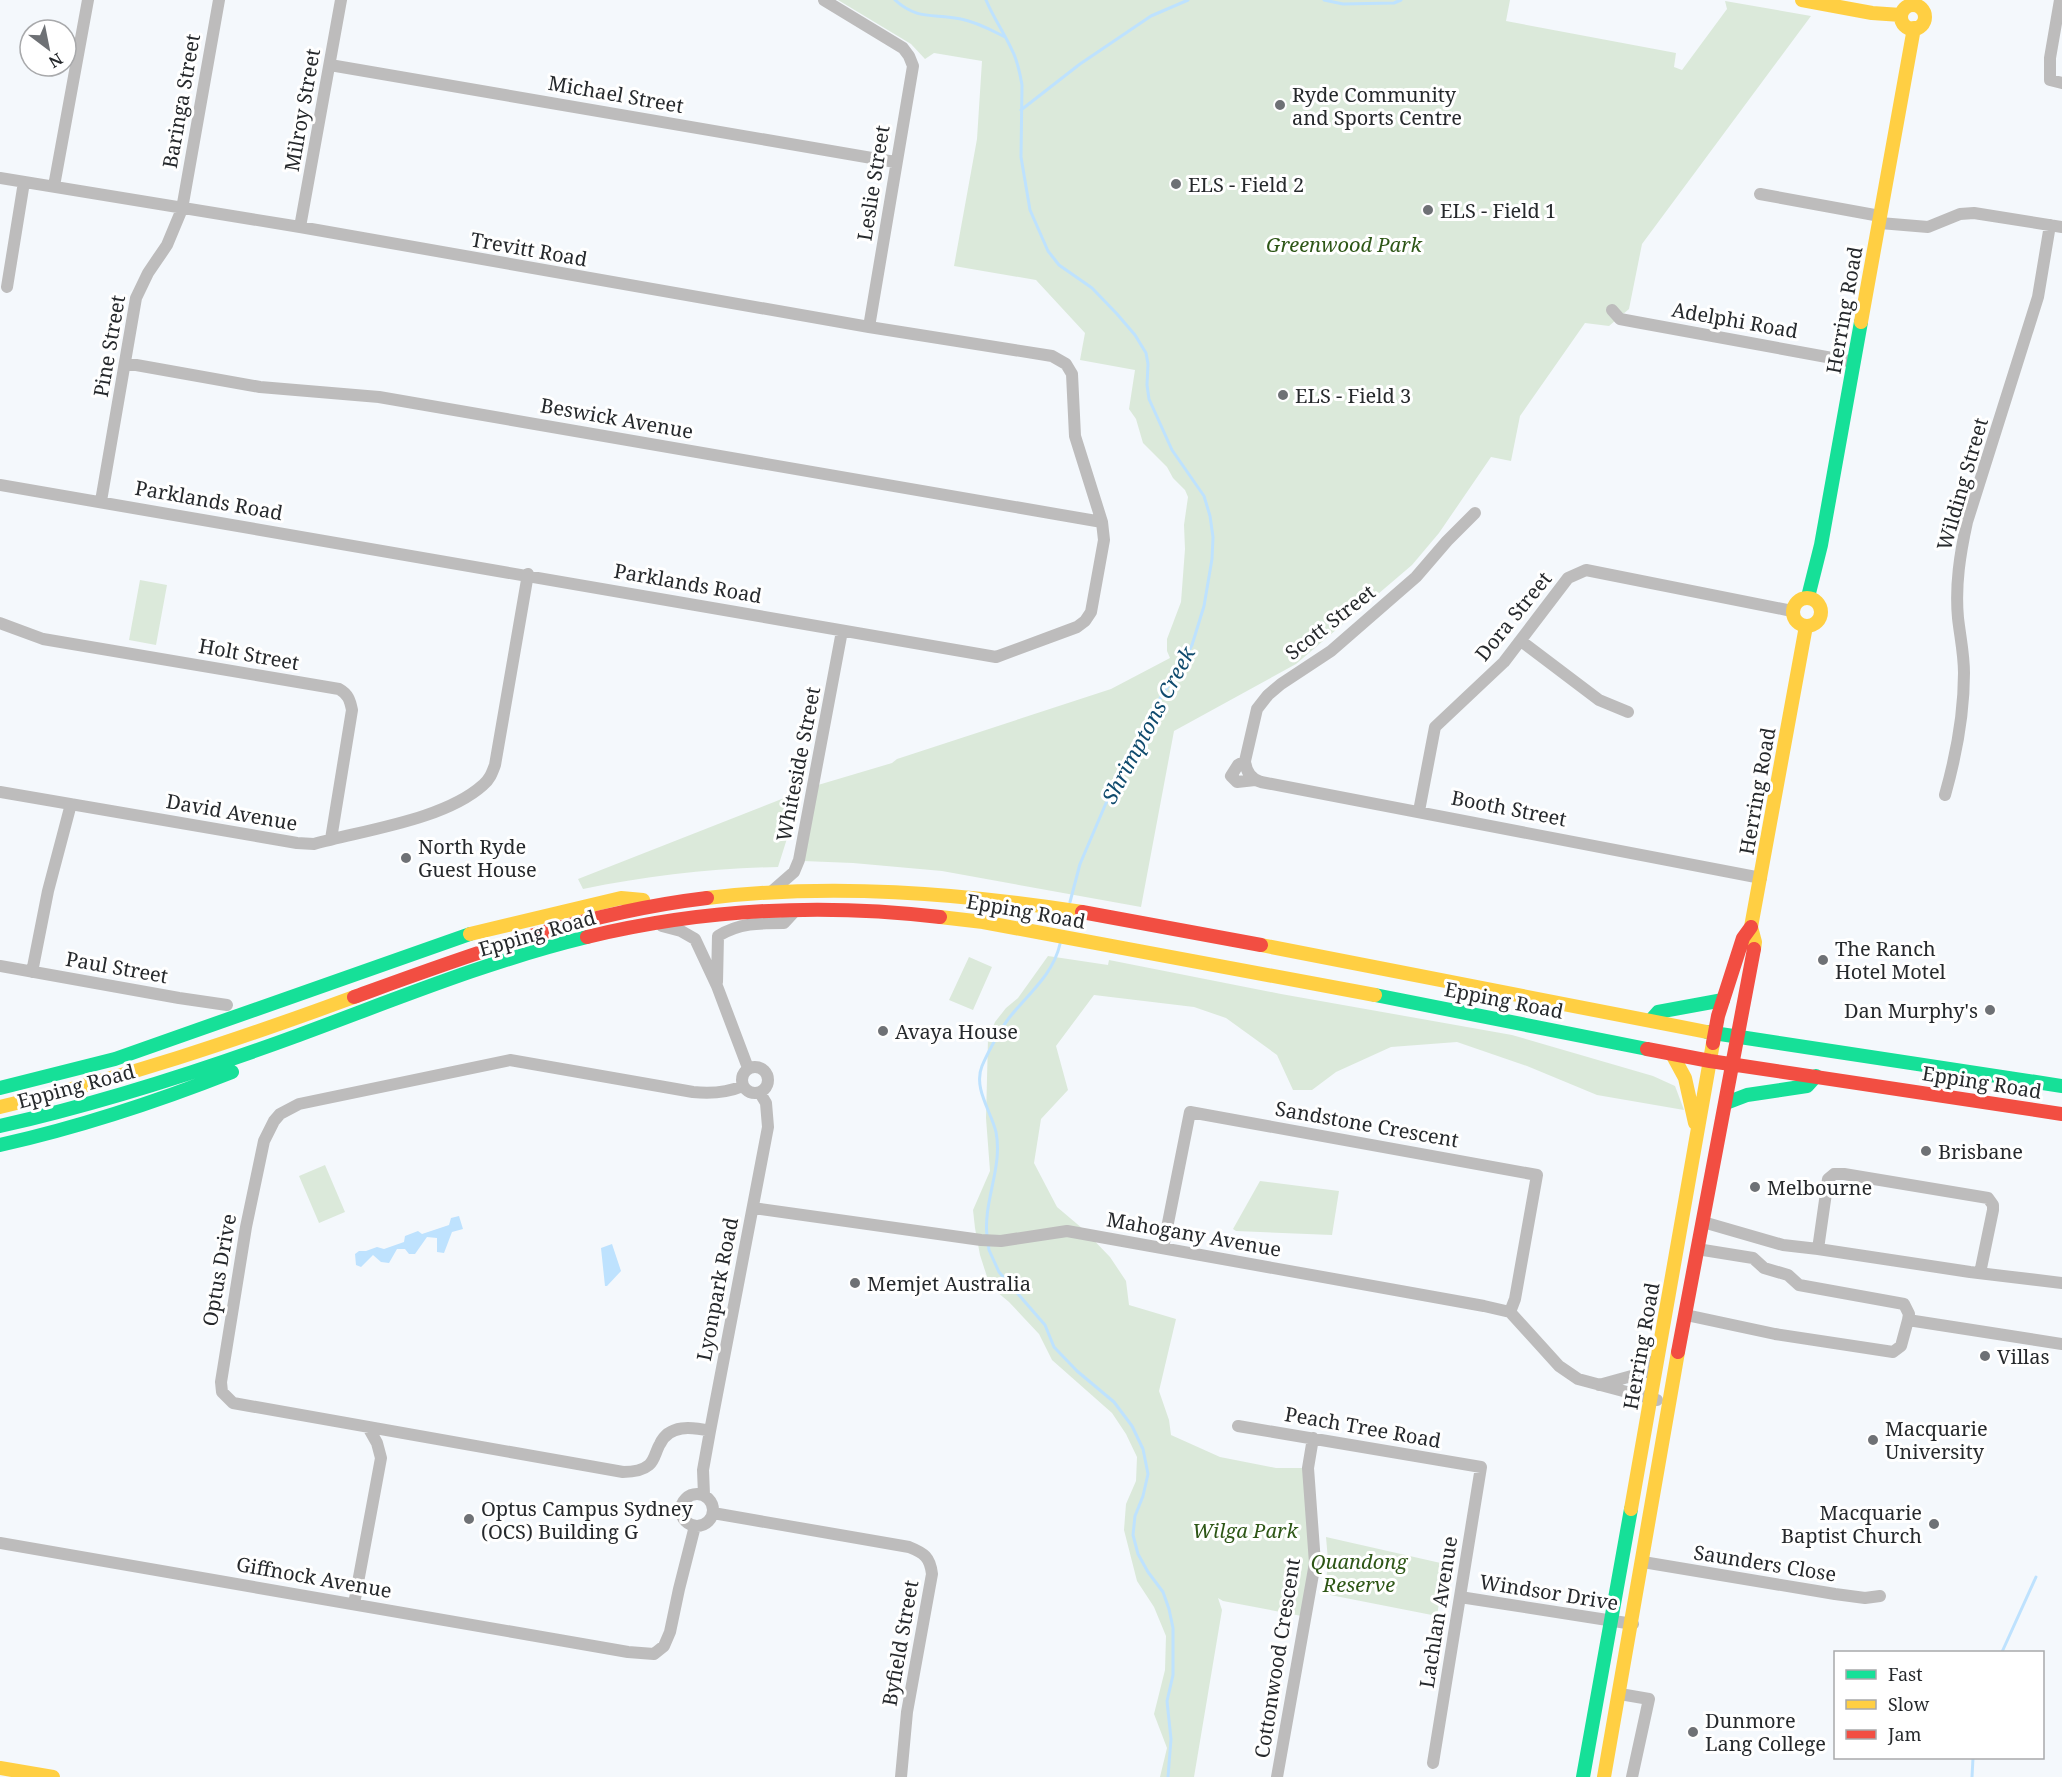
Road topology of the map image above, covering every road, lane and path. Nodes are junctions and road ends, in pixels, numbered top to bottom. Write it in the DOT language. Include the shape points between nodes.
graph roads {
  1 [pos="88,0"];
  2 [pos="219,0"];
  3 [pos="342,0"];
  4 [pos="825,0"];
  5 [pos="1802,0"];
  6 [pos="2060,0"];
  7 [pos="1917,3"];
  8 [pos="1901,15"];
  9 [pos="1914,28"];
  10 [pos="330,65"];
  11 [pos="2062,83"];
  12 [pos="895,162"];
  13 [pos="0,178"];
  14 [pos="24,182"];
  15 [pos="54,186"];
  16 [pos="1760,194"];
  17 [pos="182,208"];
  18 [pos="1880,219"];
  19 [pos="2056,226"];
  20 [pos="300,227"];
  21 [pos="7,286"];
  22 [pos="1612,310"];
  23 [pos="869,327"];
  24 [pos="1052,356"];
  25 [pos="1854,362"];
  26 [pos="125,363"];
  27 [pos="0,485"];
  28 [pos="101,501"];
  29 [pos="1474,513"];
  30 [pos="1102,522"];
  31 [pos="528,574"];
  32 [pos="1808,597"];
  33 [pos="1792,611"];
  34 [pos="0,623"];
  35 [pos="1806,626"];
  36 [pos="842,631"];
  37 [pos="1521,641"];
  38 [pos="1628,712"];
  39 [pos="1253,778"];
  40 [pos="0,792"];
  41 [pos="1945,795"];
  42 [pos="71,804"];
  43 [pos="1419,811"];
  44 [pos="331,839"];
  45 [pos="1761,878"];
  46 [pos="770,894"];
  47 [pos="672,903"];
  48 [pos="796,910"];
  49 [pos="652,924"];
  50 [pos="1751,927"];
  51 [pos="0,966"];
  52 [pos="33,972"];
  53 [pos="717,986"];
  54 [pos="1723,1000"];
  55 [pos="227,1005"];
  56 [pos="374,1007"];
  57 [pos="1651,1020"];
  58 [pos="1715,1032"];
  59 [pos="1737,1036"];
  60 [pos="1672,1054"];
  61 [pos="1710,1061"];
  62 [pos="1733,1064"];
  63 [pos="748,1068"];
  64 [pos="1816,1076"];
  65 [pos="743,1086"];
  66 [pos="2062,1086"];
  67 [pos="0,1088"];
  68 [pos="760,1093"];
  69 [pos="1726,1103"];
  70 [pos="0,1107"];
  71 [pos="2062,1114"];
  72 [pos="0,1126"];
  73 [pos="1698,1130"];
  74 [pos="0,1145"];
  75 [pos="753,1208"];
  76 [pos="1702,1222"];
  77 [pos="1163,1248"];
  78 [pos="1697,1249"];
  79 [pos="1818,1249"];
  80 [pos="1980,1273"];
  81 [pos="2062,1283"];
  82 [pos="1510,1312"];
  83 [pos="1686,1315"];
  84 [pos="1908,1320"];
  85 [pos="2062,1344"];
  86 [pos="1660,1352"];
  87 [pos="1598,1386"];
  88 [pos="1651,1397"];
  89 [pos="1669,1406"];
  90 [pos="1238,1426"];
  91 [pos="368,1427"];
  92 [pos="710,1431"];
  93 [pos="1313,1438"];
  94 [pos="1481,1467"];
  95 [pos="704,1495"];
  96 [pos="713,1513"];
  97 [pos="695,1526"];
  98 [pos="0,1543"];
  99 [pos="1643,1562"];
  100 [pos="1880,1596"];
  101 [pos="1460,1597"];
  102 [pos="354,1604"];
  103 [pos="1612,1621"];
  104 [pos="1633,1624"];
  105 [pos="1620,1694"];
  106 [pos="1433,1763"];
  107 [pos="0,1768"];
  108 [pos="53,1777"];
  109 [pos="901,1777"];
  110 [pos="1277,1777"];
  111 [pos="1583,1777"];
  112 [pos="1604,1777"];
  113 [pos="1632,1777"];
  1 -- 15 [label="street"];
  2 -- 17 [label="street, Baringa Street"];
  3 -- 10 [label="street, Milroy Street"];
  4 -- 12 [label="street, Leslie Street" via="903,48 909,56 913,66"];
  5 -- 8 [label="main road"];
  6 -- 11 [label="street" via="2049,80"];
  7 -- 8 [label="main road"];
  7 -- 9 [label="main road" via="1925,16 1921,26"];
  8 -- 9 [label="main road" via="1904,25"];
  9 -- 18 [label="main road, Herring Road"];
  10 -- 12 [label="street, Michael Street"];
  10 -- 20 [label="street, Milroy Street"];
  12 -- 23 [label="street, Leslie Street"];
  13 -- 14 [label="street, Trevitt Road"];
  14 -- 15 [label="street, Trevitt Road"];
  14 -- 21 [label="street"];
  15 -- 17 [label="street, Trevitt Road"];
  16 -- 18 [label="street"];
  17 -- 20 [label="street, Trevitt Road"];
  17 -- 26 [label="street, Pine Street" via="167,245 139,288"];
  18 -- 19 [label="street" via="1928,227 1960,214 1974,213"];
  18 -- 25 [label="main road, Herring Road"];
  19 -- 41 [label="street, Wilding Street" via="1960,555 1958,618 1964,673 1959,733"];
  20 -- 23 [label="street, Trevitt Road"];
  22 -- 25 [label="street, Adelphi Road" via="1620,319"];
  23 -- 24 [label="street, Trevitt Road"];
  24 -- 30 [label="street, Parklands Road" via="1066,364 1071,374 1075,436"];
  25 -- 32 [label="main road, Herring Road"];
  26 -- 28 [label="street, Pine Street"];
  26 -- 30 [label="street, Beswick Avenue" via="260,387 379,397"];
  27 -- 28 [label="street, Parklands Road"];
  28 -- 31 [label="street, Parklands Road"];
  29 -- 39 [label="street, Scott Street" via="1416,577 1331,651 1268,695 1257,709 1245,761"];
  30 -- 36 [label="street, Parklands Road" via="1104,540 1091,612 1077,627 996,657"];
  31 -- 36 [label="street, Parklands Road"];
  31 -- 44 [label="street, David Avenue" via="491,776 466,797 432,813"];
  32 -- 33 [label="main road" via="1795,603"];
  32 -- 35 [label="main road" via="1821,610 1819,620"];
  33 -- 35 [label="main road" via="1794,620"];
  33 -- 37 [label="street, Dora Street" via="1586,570 1568,578"];
  34 -- 44 [label="street, Holt Street" via="43,639 346,693 352,710"];
  35 -- 45 [label="main road, Herring Road"];
  36 -- 46 [label="street, Whiteside Street" via="797,866"];
  37 -- 38 [label="street" via="1599,700"];
  37 -- 43 [label="street, Dora Street" via="1435,728"];
  39 -- 43 [label="street, Booth Street"];
  40 -- 42 [label="street, David Avenue"];
  42 -- 44 [label="street, David Avenue" via="297,843"];
  42 -- 52 [label="street" via="48,891"];
  43 -- 45 [label="street, Booth Street"];
  45 -- 50 [label="main road, Herring Road"];
  46 -- 47 [label="main road, Epping Road"];
  46 -- 57 [label="main road, Epping Road" via="901,893 1024,903"];
  47 -- 67 [label="main road" via="621,898 511,922 115,1059"];
  47 -- 70 [label="main road, Epping Road" via="584,920 519,938 137,1072 71,1092"];
  48 -- 49 [label="main road, Epping Road"];
  48 -- 53 [label="street" via="784,923 732,927 718,936"];
  48 -- 60 [label="main road, Epping Road" via="875,910 1021,929"];
  49 -- 53 [label="street" via="695,939"];
  49 -- 56 [label="main road, Epping Road" via="520,955"];
  50 -- 54 [label="main road, Herring Road" via="1743,938"];
  50 -- 59 [label="main road, Herring Road" via="1755,942"];
  51 -- 52 [label="street, Paul Street"];
  52 -- 55 [label="street, Paul Street"];
  53 -- 63 [label="street"];
  54 -- 57 [label="main road" via="1658,1012"];
  54 -- 58 [label="main road, Herring Road"];
  56 -- 72 [label="main road, Epping Road" via="124,1095"];
  56 -- 74 [label="main road" via="297,1044 155,1102 91,1123"];
  57 -- 58 [label="main road, Epping Road"];
  58 -- 59 [label="main road, Epping Road"];
  58 -- 61 [label="main road, Herring Road"];
  59 -- 62 [label="main road, Herring Road"];
  59 -- 66 [label="main road, Epping Road"];
  60 -- 61 [label="main road, Epping Road"];
  60 -- 73 [label="main road" via="1686,1077"];
  61 -- 62 [label="main road, Epping Road"];
  61 -- 73 [label="main road, Herring Road"];
  62 -- 64 [label="main road, Epping Road"];
  62 -- 69 [label="main road, Herring Road"];
  63 -- 65 [label="street" via="742,1077"];
  63 -- 68 [label="street" via="760,1069 767,1076 768,1086"];
  64 -- 69 [label="main road" via="1807,1086 1747,1095"];
  64 -- 71 [label="main road, Epping Road"];
  65 -- 68 [label="street"];
  65 -- 91 [label="street, Optus Drive" via="712,1094 693,1092 510,1060 299,1104 280,1114 264,1141 251,1202 223,1363 222,1392 233,1403"];
  68 -- 75 [label="street, Lyonpark Road" via="766,1103 768,1127"];
  69 -- 76 [label="main road, Herring Road"];
  73 -- 86 [label="main road, Herring Road"];
  75 -- 77 [label="street, Mahogany Avenue" via="991,1240 1067,1232"];
  75 -- 92 [label="street, Lyonpark Road"];
  76 -- 78 [label="main road, Herring Road"];
  76 -- 79 [label="street" via="1783,1245"];
  77 -- 82 [label="street, Mahogany Avenue"];
  77 -- 82 [label="street, Sandstone Crescent" via="1190,1112 1350,1140 1537,1176"];
  78 -- 83 [label="main road, Herring Road"];
  78 -- 84 [label="street" via="1753,1258 1764,1268 1788,1275 1798,1285 1904,1304"];
  79 -- 80 [label="street"];
  79 -- 80 [label="street" via="1828,1179 1844,1174 1988,1198 1993,1210"];
  80 -- 81 [label="street"];
  82 -- 87 [label="street" via="1559,1366"];
  83 -- 84 [label="street" via="1775,1334 1893,1352 1901,1346"];
  83 -- 89 [label="main road, Herring Road"];
  84 -- 85 [label="street"];
  86 -- 87 [label="street" via="1646,1371"];
  86 -- 88 [label="main road, Herring Road"];
  87 -- 88 [label="street"];
  88 -- 89 [label="street"];
  88 -- 103 [label="main road, Herring Road"];
  89 -- 99 [label="main road, Herring Road"];
  90 -- 93 [label="street, Peach Tree Road"];
  91 -- 92 [label="street, Optus Drive" via="623,1472 648,1466 663,1438 675,1430 692,1427"];
  91 -- 102 [label="street" via="381,1458"];
  92 -- 95 [label="street, Lyonpark Road" via="703,1470"];
  93 -- 94 [label="street, Peach Tree Road"];
  93 -- 110 [label="street, Cottonwood Crescent" via="1308,1468 1315,1563"];
  94 -- 101 [label="street, Lachlan Avenue"];
  95 -- 96 [label="street" via="712,1502"];
  95 -- 97 [label="street" via="688,1496 682,1505 682,1516"];
  96 -- 97 [label="street" via="709,1521"];
  96 -- 109 [label="street, Byfield Street" via="909,1547 923,1553 930,1562 932,1574"];
  97 -- 102 [label="street, Giffnock Avenue" via="670,1632 664,1646 654,1654"];
  98 -- 102 [label="street, Giffnock Avenue"];
  99 -- 100 [label="street, Saunders Close" via="1835,1594"];
  99 -- 104 [label="main road, Herring Road"];
  101 -- 103 [label="street, Windsor Drive"];
  101 -- 106 [label="street, Lachlan Avenue"];
  103 -- 104 [label="street, Windsor Drive"];
  103 -- 111 [label="main road, Herring Road"];
  104 -- 105 [label="main road, Herring Road"];
  105 -- 112 [label="main road, Herring Road"];
  105 -- 113 [label="street" via="1649,1700"];
  107 -- 108 [label="main road"];
}
